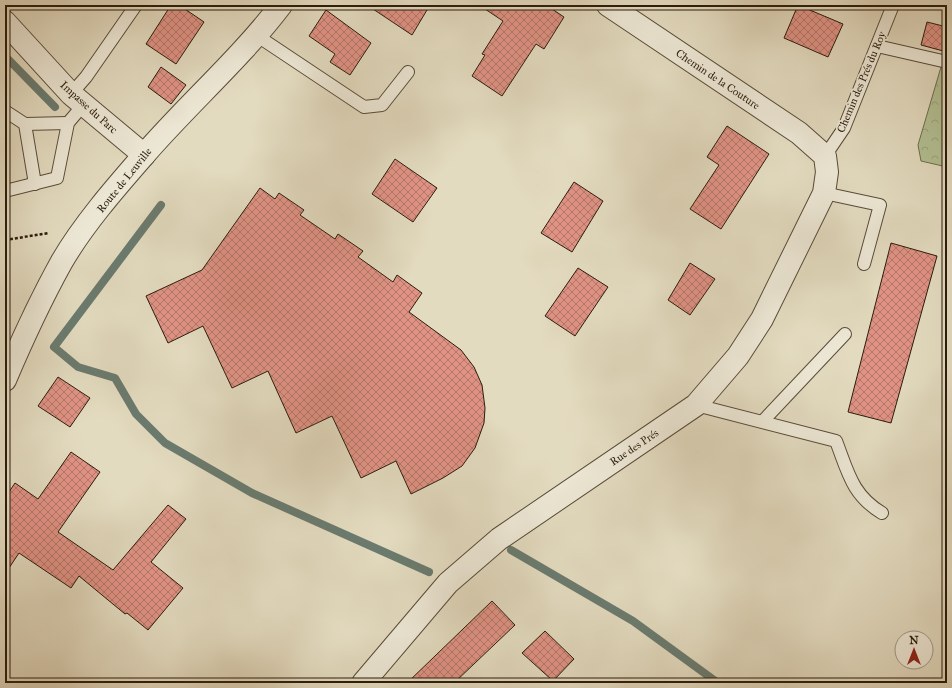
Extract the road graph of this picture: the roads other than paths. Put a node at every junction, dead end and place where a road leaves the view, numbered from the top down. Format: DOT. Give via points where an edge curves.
graph roads {
  1 [pos="136,5"];
  2 [pos="280,5"];
  3 [pos="608,5"];
  4 [pos="893,5"];
  5 [pos="5,22"];
  6 [pos="256,35"];
  7 [pos="877,46"];
  8 [pos="947,62"];
  9 [pos="408,72"];
  10 [pos="77,99"];
  11 [pos="5,111"];
  12 [pos="68,123"];
  13 [pos="25,124"];
  14 [pos="144,155"];
  15 [pos="824,156"];
  16 [pos="35,184"];
  17 [pos="5,191"];
  18 [pos="824,193"];
  19 [pos="864,264"];
  20 [pos="845,334"];
  21 [pos="5,380"];
  22 [pos="696,405"];
  23 [pos="762,421"];
  24 [pos="882,513"];
  25 [pos="363,683"];
  1 -- 10 [label="lane" via="86,77"];
  2 -- 6 [label="street, Route de Leuville"];
  3 -- 15 [label="street, Chemin de la Couture" via="799,133"];
  4 -- 7 [label="lane, Chemin des Prés du Roy"];
  5 -- 10 [label="street, Impasse du Parc"];
  6 -- 9 [label="lane" via="364,107 382,105"];
  6 -- 14 [label="street, Route de Leuville"];
  7 -- 8 [label="lane"];
  7 -- 15 [label="lane, Chemin des Prés du Roy" via="844,128"];
  10 -- 12 [label="lane"];
  10 -- 14 [label="street, Impasse du Parc"];
  11 -- 13 [label="lane"];
  12 -- 13 [label="lane"];
  12 -- 16 [label="lane" via="57,178"];
  13 -- 16 [label="lane"];
  14 -- 21 [label="street, Route de Leuville" via="62,262 39,304"];
  15 -- 18 [label="street, Rue des Prés" via="827,172"];
  16 -- 17 [label="lane"];
  18 -- 19 [label="lane" via="880,205"];
  18 -- 22 [label="street, Rue des Prés" via="762,319 738,356"];
  20 -- 23 [label="lane"];
  22 -- 23 [label="lane"];
  22 -- 25 [label="street, Rue des Prés" via="499,539 448,583"];
  23 -- 24 [label="lane" via="836,441 857,491 868,505"];
}
